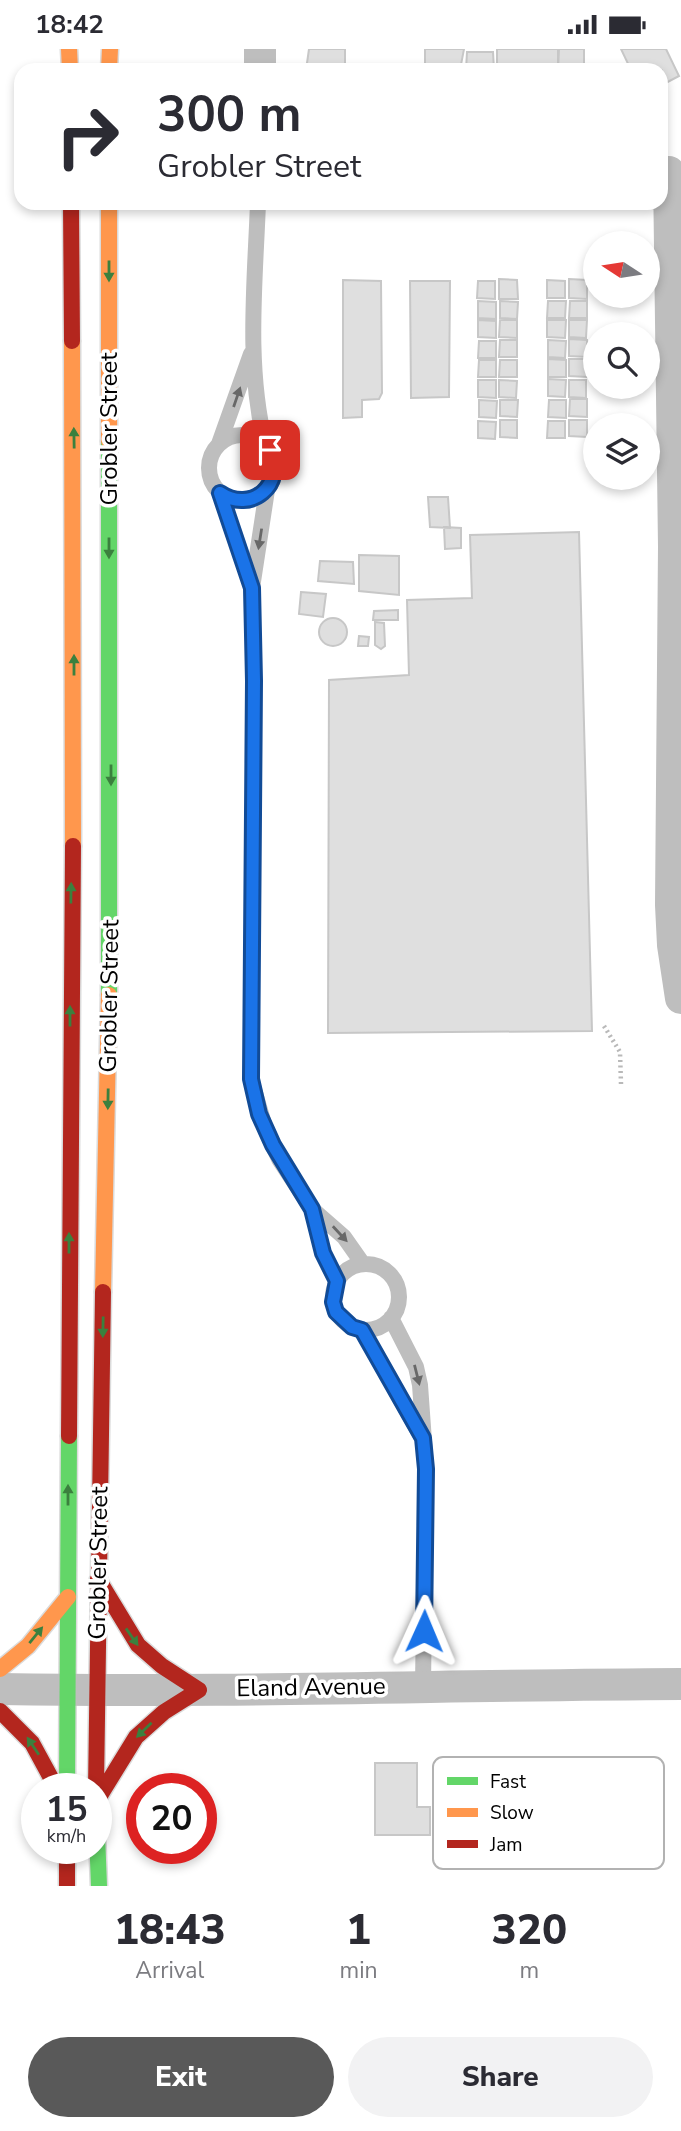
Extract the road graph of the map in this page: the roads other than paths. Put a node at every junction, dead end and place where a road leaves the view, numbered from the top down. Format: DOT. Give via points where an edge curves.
graph roads {
  1 [pos="671,172"];
  2 [pos="71,210"];
  3 [pos="109,210"];
  4 [pos="258,210"];
  5 [pos="252,349"];
  6 [pos="265,443"];
  7 [pos="219,444"];
  8 [pos="268,490"];
  9 [pos="220,493"];
  10 [pos="678,546"];
  11 [pos="252,588"];
  12 [pos="680,992"];
  13 [pos="312,1209"];
  14 [pos="363,1263"];
  15 [pos="337,1281"];
  16 [pos="391,1318"];
  17 [pos="362,1330"];
  18 [pos="423,1438"];
  19 [pos="98,1579"];
  20 [pos="68,1597"];
  21 [pos="0,1669"];
  22 [pos="681,1684"];
  23 [pos="423,1685"];
  24 [pos="0,1689"];
  25 [pos="199,1690"];
  26 [pos="81,1691"];
  27 [pos="0,1711"];
  28 [pos="49,1773"];
  29 [pos="69,1773"];
  30 [pos="94,1773"];
  31 [pos="112,1775"];
  32 [pos="67,1864"];
  33 [pos="98,1864"];
  34 [pos="67,1886"];
  35 [pos="99,1886"];
  1 -- 10 [label="street"];
  20 -- 2 [label="main road, Grobler Street, one-way" via="74,768"];
  3 -- 19 [label="main road, Grobler Street, one-way" via="110,958"];
  4 -- 5 [label="lane"];
  5 -- 6 [label="lane"];
  7 -- 5 [label="lane, one-way"];
  6 -- 7 [label="lane" via="242,435"];
  6 -- 8 [label="lane" via="275,469"];
  7 -- 9 [label="lane" via="209,474"];
  8 -- 9 [label="lane" via="249,501"];
  8 -- 11 [label="lane, one-way"];
  9 -- 11 [label="lane"];
  10 -- 12 [label="street" via="671,905"];
  11 -- 13 [label="lane" via="251,1079 279,1159"];
  13 -- 14 [label="lane, one-way" via="344,1237"];
  13 -- 15 [label="lane" via="323,1253"];
  14 -- 15 [label="lane"];
  14 -- 16 [label="lane" via="384,1269 397,1287 397,1309"];
  15 -- 17 [label="lane" via="336,1312"];
  16 -- 17 [label="lane"];
  16 -- 18 [label="lane, one-way" via="416,1367"];
  17 -- 18 [label="lane"];
  18 -- 23 [label="lane"];
  19 -- 25 [label="main road, one-way" via="113,1596 140,1648"];
  19 -- 26 [label="main road, Grobler Street"];
  21 -- 20 [label="main road, one-way" via="28,1646"];
  20 -- 26 [label="main road, Grobler Street"];
  22 -- 23 [label="street, Eland Avenue"];
  23 -- 25 [label="street, Eland Avenue"];
  24 -- 26 [label="street, Eland Avenue"];
  25 -- 26 [label="street, Eland Avenue"];
  25 -- 31 [label="main road, one-way" via="136,1737"];
  26 -- 29 [label="main road, Grobler Street"];
  26 -- 30 [label="main road, Grobler Street"];
  28 -- 27 [label="main road, one-way" via="33,1742"];
  32 -- 34 [label="main road"];
  33 -- 35 [label="main road"];
}
